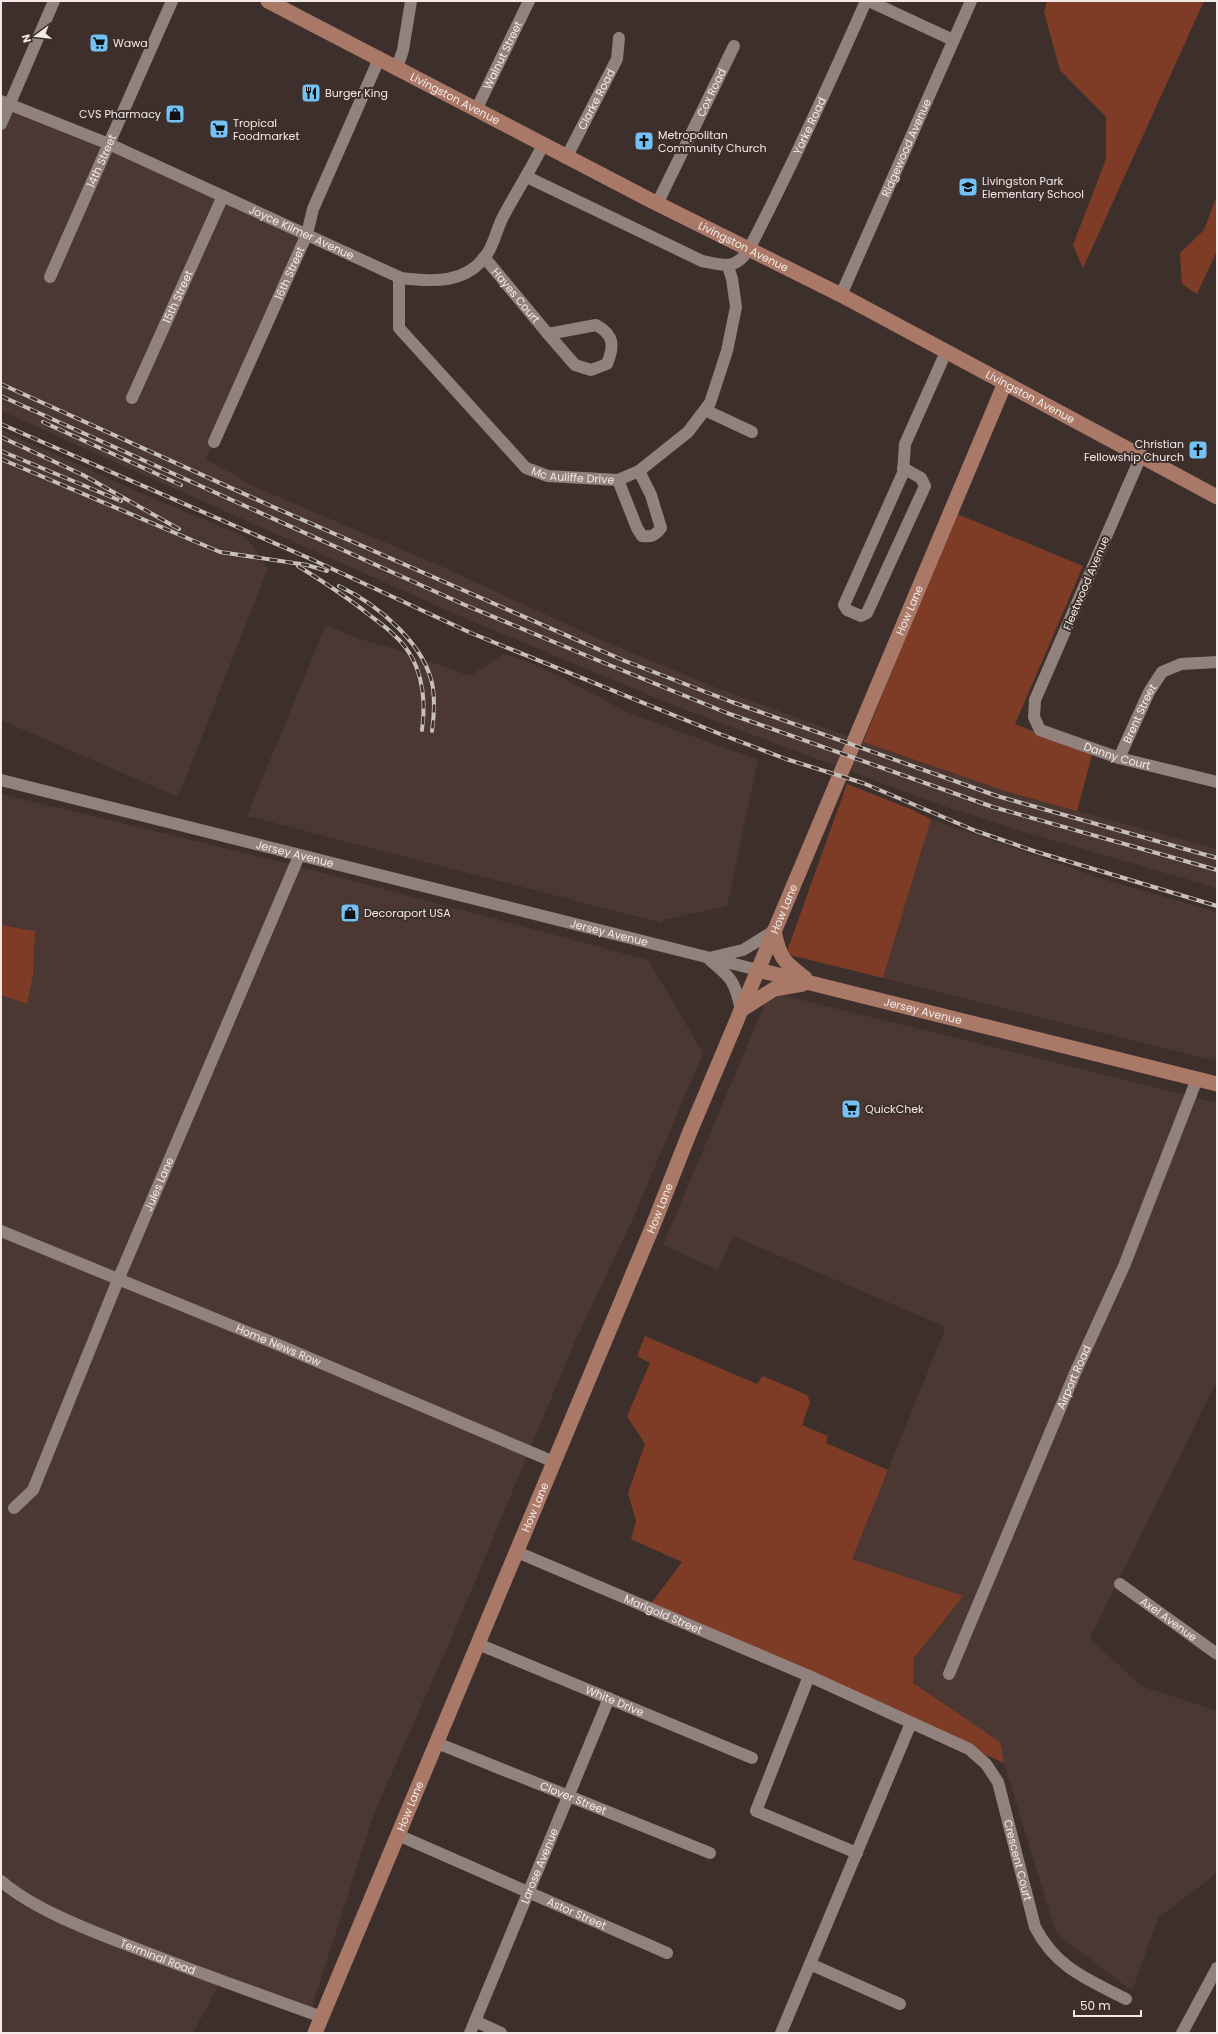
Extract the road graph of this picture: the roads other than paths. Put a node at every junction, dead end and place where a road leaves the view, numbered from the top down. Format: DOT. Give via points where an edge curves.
graph roads {
  1 [pos="54,1"];
  2 [pos="172,1"];
  3 [pos="268,1"];
  4 [pos="411,1"];
  5 [pos="529,1"];
  6 [pos="868,1"];
  7 [pos="971,1"];
  8 [pos="619,38"];
  9 [pos="953,40"];
  10 [pos="734,46"];
  11 [pos="379,59"];
  12 [pos="397,68"];
  13 [pos="5,103"];
  14 [pos="476,110"];
  15 [pos="1,124"];
  16 [pos="109,144"];
  17 [pos="543,145"];
  18 [pos="566,158"];
  19 [pos="527,177"];
  20 [pos="223,196"];
  21 [pos="657,204"];
  22 [pos="307,234"];
  23 [pos="749,249"];
  24 [pos="484,257"];
  25 [pos="728,266"];
  26 [pos="50,277"];
  27 [pos="399,277"];
  28 [pos="841,295"];
  29 [pos="548,334"];
  30 [pos="946,352"];
  31 [pos="1005,384"];
  32 [pos="132,398"];
  33 [pos="705,410"];
  34 [pos="752,432"];
  35 [pos="214,442"];
  36 [pos="1141,456"];
  37 [pos="903,468"];
  38 [pos="639,471"];
  39 [pos="618,480"];
  40 [pos="1217,497"];
  41 [pos="1217,662"];
  42 [pos="1034,711"];
  43 [pos="1119,758"];
  44 [pos="1,780"];
  45 [pos="1217,782"];
  46 [pos="298,856"];
  47 [pos="774,931"];
  48 [pos="708,958"];
  49 [pos="758,970"];
  50 [pos="813,983"];
  51 [pos="741,1010"];
  52 [pos="1197,1079"];
  53 [pos="1217,1084"];
  54 [pos="1,1231"];
  55 [pos="118,1280"];
  56 [pos="554,1462"];
  57 [pos="14,1508"];
  58 [pos="517,1552"];
  59 [pos="1120,1584"];
  60 [pos="478,1644"];
  61 [pos="1217,1654"];
  62 [pos="948,1674"];
  63 [pos="810,1676"];
  64 [pos="610,1698"];
  65 [pos="911,1723"];
  66 [pos="437,1743"];
  67 [pos="752,1758"];
  68 [pos="569,1796"];
  69 [pos="398,1835"];
  70 [pos="710,1853"];
  71 [pos="856,1853"];
  72 [pos="1,1881"];
  73 [pos="529,1892"];
  74 [pos="667,1953"];
  75 [pos="810,1964"];
  76 [pos="1217,1968"];
  77 [pos="1126,1999"];
  78 [pos="900,2004"];
  79 [pos="322,2017"];
  80 [pos="475,2021"];
  81 [pos="1187,2031"];
  82 [pos="315,2033"];
  83 [pos="470,2033"];
  84 [pos="501,2033"];
  85 [pos="781,2033"];
  1 -- 13 [label="street"];
  2 -- 16 [label="street, 14th Street"];
  3 -- 11 [label="main road, Livingston Avenue"];
  4 -- 12 [label="street"];
  5 -- 14 [label="street, Walnut Street"];
  6 -- 9 [label="street"];
  6 -- 23 [label="street, Yorke Road" via="813,121"];
  7 -- 9 [label="street, Ridgewood Avenue"];
  8 -- 18 [label="street, Clarke Road" via="617,59"];
  9 -- 28 [label="street, Ridgewood Avenue"];
  10 -- 21 [label="street, Cox Road"];
  11 -- 12 [label="main road, Livingston Avenue"];
  11 -- 22 [label="street, 16th Street" via="313,209"];
  12 -- 14 [label="main road, Livingston Avenue"];
  13 -- 15 [label="street"];
  13 -- 16 [label="street, Joyce Kilmer Avenue"];
  14 -- 17 [label="main road, Livingston Avenue"];
  16 -- 20 [label="street, Joyce Kilmer Avenue"];
  16 -- 26 [label="street, 14th Street"];
  17 -- 18 [label="main road, Livingston Avenue"];
  17 -- 19 [label="street, Joyce Kilmer Avenue"];
  18 -- 21 [label="main road, Livingston Avenue"];
  19 -- 24 [label="street, Joyce Kilmer Avenue"];
  19 -- 25 [label="street" via="702,261"];
  20 -- 22 [label="street, Joyce Kilmer Avenue"];
  20 -- 32 [label="street, 15th Street"];
  21 -- 23 [label="main road, Livingston Avenue"];
  22 -- 27 [label="street, Joyce Kilmer Avenue"];
  22 -- 35 [label="street, 16th Street"];
  23 -- 25 [label="street" via="742,260"];
  23 -- 28 [label="main road, Livingston Avenue"];
  24 -- 27 [label="street, Joyce Kilmer Avenue" via="471,270 448,280 429,281"];
  24 -- 29 [label="street, Hayes Court"];
  25 -- 33 [label="street, Mc Auliffe Drive" via="736,307 727,352 710,403"];
  27 -- 39 [label="street, Mc Auliffe Drive" via="399,328 526,468 548,476"];
  28 -- 30 [label="main road, Livingston Avenue"];
  29 -- 29 [label="street, Hayes Court" via="575,365 591,370 607,364 612,352 611,339 605,330 596,325"];
  30 -- 31 [label="main road, Livingston Avenue"];
  30 -- 37 [label="street" via="905,444"];
  31 -- 36 [label="main road, Livingston Avenue"];
  31 -- 47 [label="main road, How Lane"];
  33 -- 34 [label="street"];
  33 -- 38 [label="street, Mc Auliffe Drive" via="688,432"];
  36 -- 40 [label="main road, Livingston Avenue"];
  36 -- 42 [label="street, Fleetwood Avenue" via="1035,700"];
  37 -- 37 [label="street" via="844,605 847,610 861,616 867,613 925,486 921,478"];
  38 -- 39 [label="street, Mc Auliffe Drive"];
  38 -- 39 [label="street" via="651,495 661,528 657,534 650,537 642,536"];
  41 -- 43 [label="street, Brent Street" via="1181,664 1162,672 1149,692"];
  42 -- 43 [label="street, Danny Court" via="1040,730"];
  43 -- 45 [label="street, Danny Court"];
  44 -- 46 [label="street, Jersey Avenue"];
  46 -- 48 [label="street, Jersey Avenue"];
  46 -- 55 [label="street, Jules Lane"];
  47 -- 48 [label="street" via="743,950"];
  47 -- 49 [label="main road, How Lane"];
  47 -- 50 [label="main road" via="784,961"];
  48 -- 49 [label="street, Jersey Avenue"];
  48 -- 51 [label="street" via="732,979"];
  49 -- 50 [label="main road, Jersey Avenue"];
  49 -- 51 [label="main road, How Lane"];
  50 -- 51 [label="main road" via="774,989"];
  50 -- 52 [label="main road, Jersey Avenue"];
  51 -- 56 [label="main road, How Lane"];
  52 -- 53 [label="main road, Jersey Avenue"];
  52 -- 62 [label="street, Airport Road" via="1124,1266 1075,1373"];
  54 -- 55 [label="street, Home News Row"];
  55 -- 56 [label="street, Home News Row"];
  55 -- 57 [label="street, Jules Lane" via="32,1490"];
  56 -- 58 [label="main road, How Lane"];
  58 -- 60 [label="main road, How Lane"];
  58 -- 63 [label="street, Marigold Street"];
  59 -- 61 [label="street, Axel Avenue"];
  60 -- 64 [label="street, White Drive"];
  60 -- 66 [label="main road, How Lane"];
  63 -- 65 [label="street, Crescent Court"];
  63 -- 71 [label="street" via="756,1811"];
  64 -- 67 [label="street, White Drive"];
  64 -- 68 [label="street, Larose Avenue"];
  65 -- 71 [label="street"];
  65 -- 77 [label="street, Crescent Court" via="970,1749 986,1764 998,1782 1034,1927 1044,1945 1059,1961 1075,1972"];
  66 -- 68 [label="street, Clover Street"];
  66 -- 69 [label="main road, How Lane"];
  68 -- 70 [label="street, Clover Street"];
  68 -- 73 [label="street, Larose Avenue"];
  69 -- 73 [label="street, Astor Street"];
  69 -- 79 [label="main road, How Lane"];
  71 -- 75 [label="street"];
  72 -- 79 [label="street, Terminal Road" via="51,1912 85,1929 188,1970"];
  73 -- 74 [label="street, Astor Street"];
  73 -- 80 [label="street, Larose Avenue"];
  75 -- 78 [label="street"];
  75 -- 85 [label="street"];
  76 -- 81 [label="street"];
  79 -- 82 [label="main road, How Lane"];
  80 -- 83 [label="street, Larose Avenue"];
  80 -- 84 [label="street"];
}
